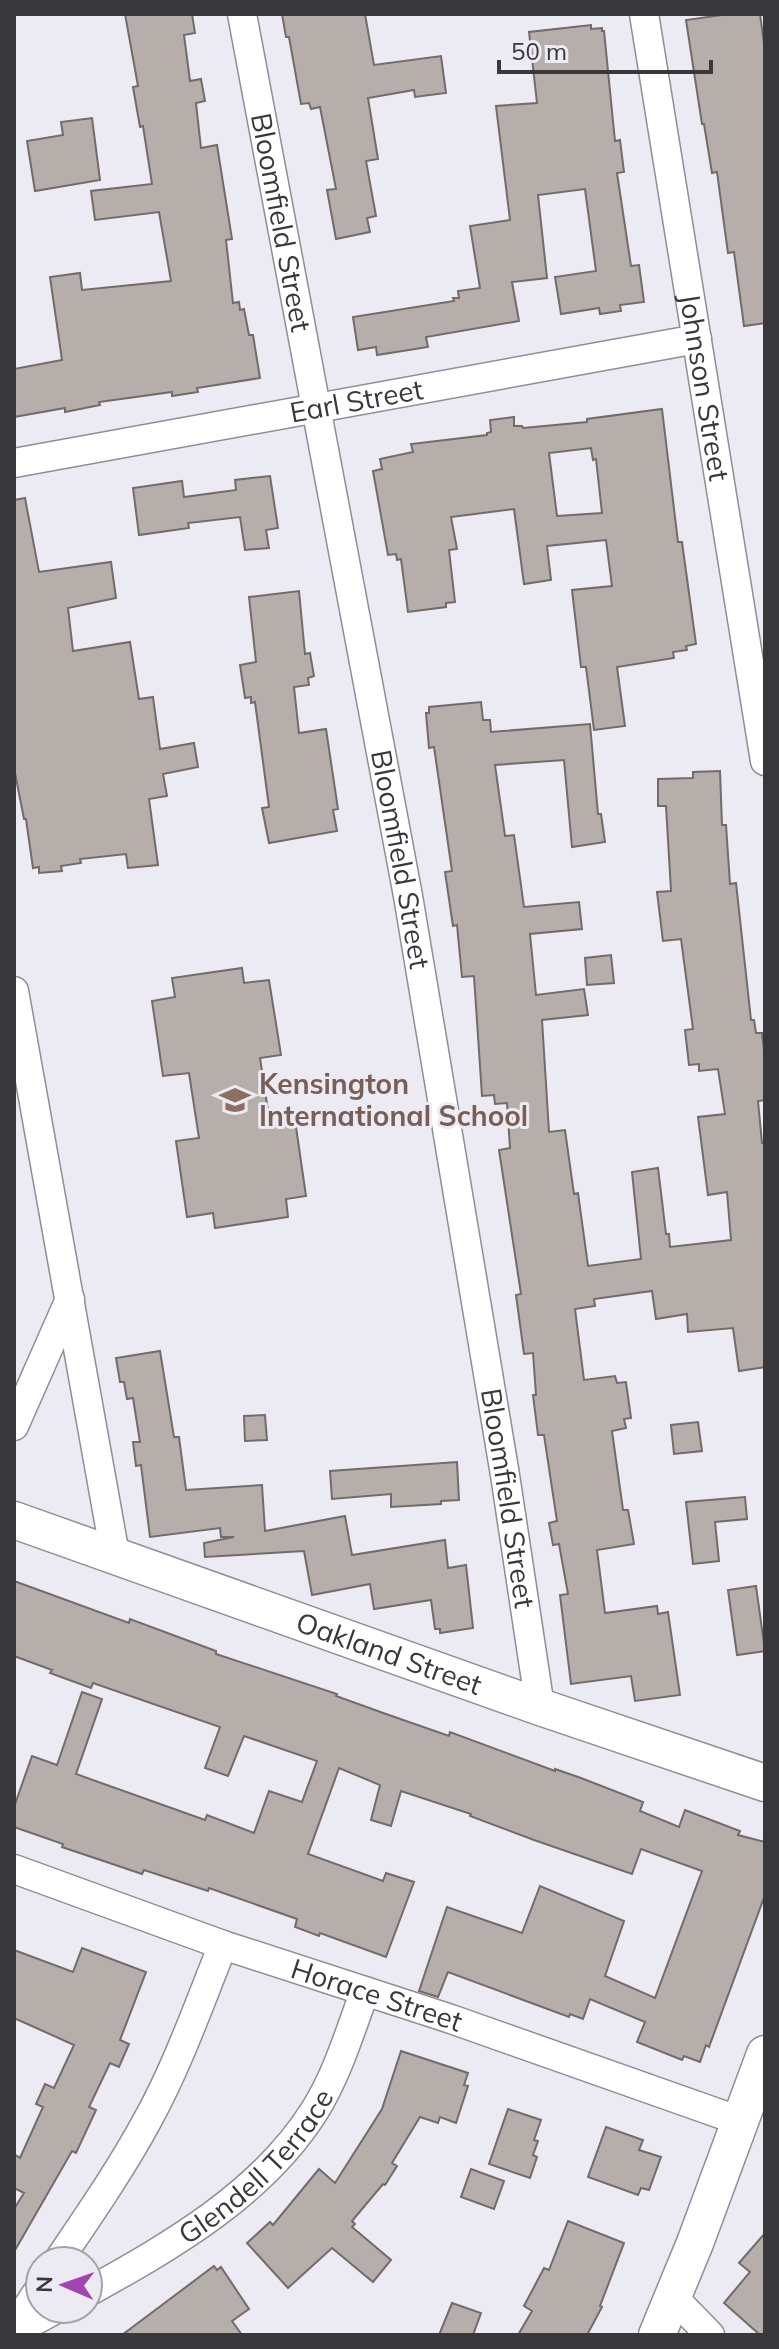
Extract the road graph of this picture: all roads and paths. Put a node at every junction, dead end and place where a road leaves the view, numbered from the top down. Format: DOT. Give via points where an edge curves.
graph roads {
  1 [pos="242,14"];
  2 [pos="644,14"];
  3 [pos="697,339"];
  4 [pos="317,409"];
  5 [pos="14,463"];
  6 [pos="765,761"];
  7 [pos="14,991"];
  8 [pos="70,1299"];
  9 [pos="14,1426"];
  10 [pos="14,1520"];
  11 [pos="115,1555"];
  12 [pos="540,1707"];
  13 [pos="765,1783"];
  14 [pos="14,1869"];
  15 [pos="223,1945"];
  16 [pos="365,1991"];
  17 [pos="765,2054"];
  18 [pos="740,2121"];
  19 [pos="69,2245"];
  20 [pos="104,2283"];
  21 [pos="673,2297"];
  22 [pos="657,2335"];
  23 [pos="710,2335"];
  1 -- 4 [label="street, Bloomfield Street"];
  2 -- 3 [label="street, Johnson Street"];
  3 -- 4 [label="street, Earl Street"];
  3 -- 6 [label="street, Johnson Street"];
  4 -- 5 [label="street, Earl Street"];
  4 -- 12 [label="street, Bloomfield Street" via="408,896"];
  7 -- 8 [label="street"];
  8 -- 9 [label="street"];
  8 -- 11 [label="street"];
  10 -- 11 [label="main road, Oakland Street"];
  11 -- 12 [label="main road, Oakland Street"];
  12 -- 13 [label="main road, Oakland Street"];
  14 -- 15 [label="street, Horace Street"];
  15 -- 16 [label="street, Horace Street"];
  15 -- 19 [label="street" via="148,2119"];
  16 -- 18 [label="street, Horace Street"];
  16 -- 20 [label="street, Glendell Terrace" via="336,2071 316,2108 265,2173 228,2205"];
  17 -- 18 [label="main road"];
  18 -- 21 [label="main road"];
  21 -- 22 [label="main road"];
  21 -- 23 [label="street"];
}
